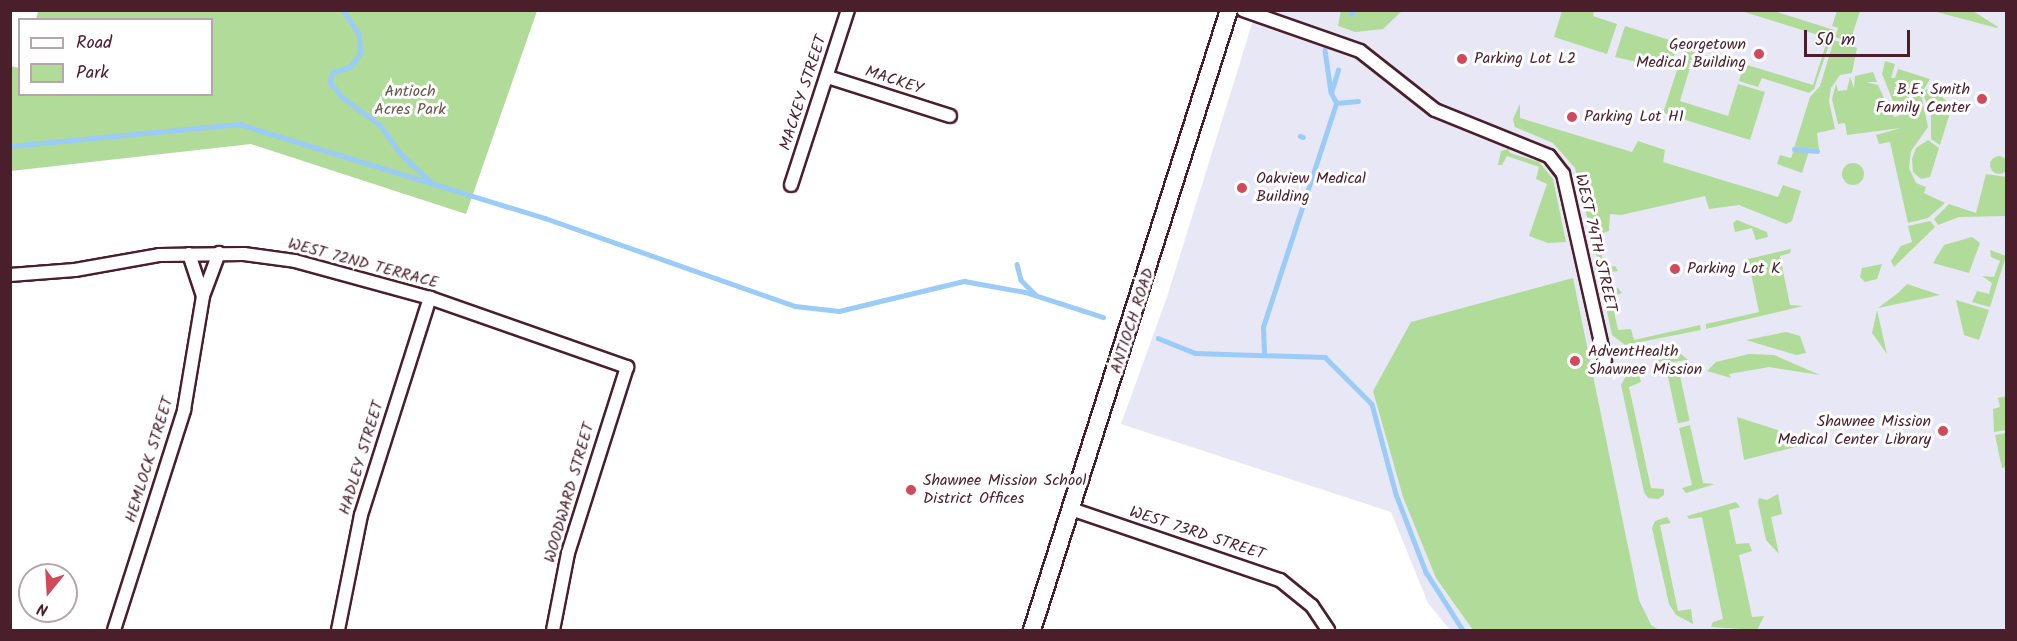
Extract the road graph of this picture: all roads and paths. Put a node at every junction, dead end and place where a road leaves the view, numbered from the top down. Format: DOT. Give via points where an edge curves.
graph roads {
  1 [pos="848,10"];
  2 [pos="1229,10"];
  3 [pos="1243,10"];
  4 [pos="828,78"];
  5 [pos="950,116"];
  6 [pos="791,185"];
  7 [pos="219,253"];
  8 [pos="189,254"];
  9 [pos="10,275"];
  10 [pos="203,297"];
  11 [pos="430,298"];
  12 [pos="1605,360"];
  13 [pos="627,367"];
  14 [pos="1071,509"];
  15 [pos="114,630"];
  16 [pos="338,630"];
  17 [pos="553,630"];
  18 [pos="1032,630"];
  19 [pos="1328,630"];
  1 -- 4 [label="street, MACKEY STREET"];
  2 -- 14 [label="main road, ANTIOCH ROAD"];
  3 -- 12 [label="street, WEST 74TH STREET" via="1346,44 1372,59 1435,110 1550,156 1563,174"];
  4 -- 5 [label="street, MACKEY"];
  4 -- 6 [label="street, MACKEY STREET"];
  7 -- 8 [label="street, WEST 72ND TERRACE"];
  7 -- 10 [label="street, HEMLOCK STREET"];
  7 -- 11 [label="street, WEST 72ND TERRACE" via="295,261"];
  8 -- 9 [label="street, WEST 72ND TERRACE"];
  8 -- 10 [label="street, HEMLOCK STREET"];
  10 -- 15 [label="street, HEMLOCK STREET" via="184,410"];
  11 -- 13 [label="street, WEST 72ND TERRACE"];
  11 -- 16 [label="street, HADLEY STREET" via="361,515"];
  13 -- 17 [label="street, WOODWARD STREET" via="568,553"];
  14 -- 18 [label="main road, ANTIOCH ROAD"];
  14 -- 19 [label="street, WEST 73RD STREET" via="1280,580 1307,602"];
}
